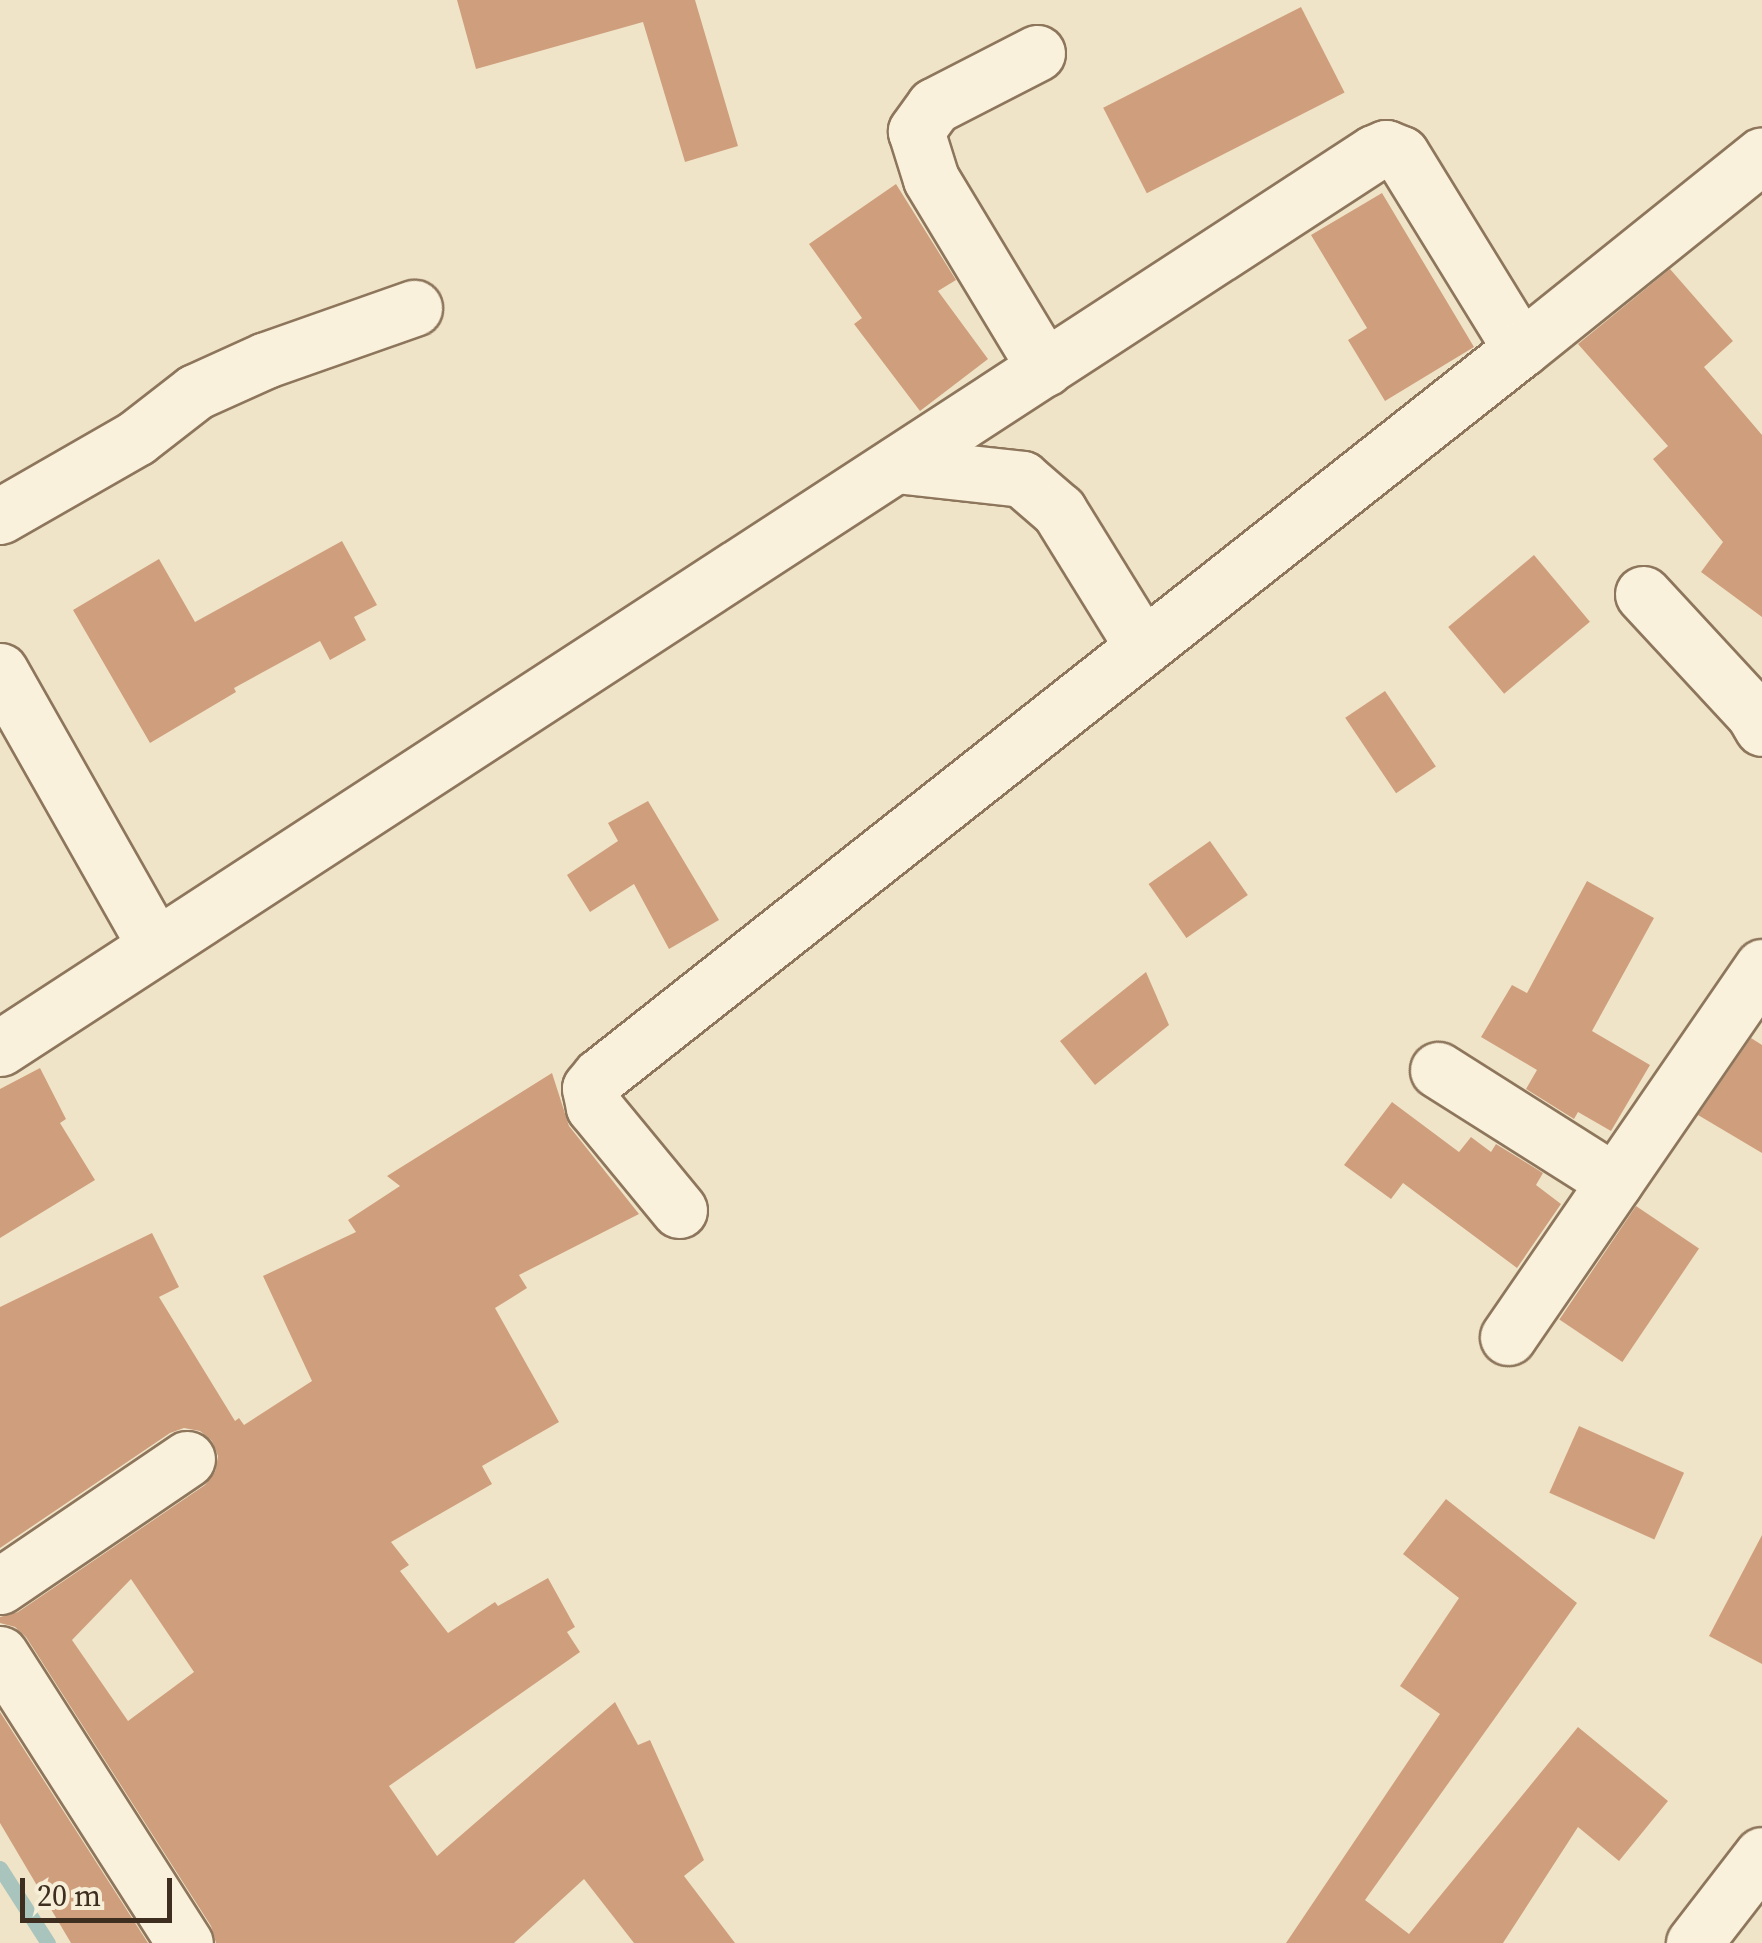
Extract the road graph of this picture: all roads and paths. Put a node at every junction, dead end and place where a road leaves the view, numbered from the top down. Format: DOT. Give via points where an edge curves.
graph roads {
  1 [pos="1037,53"];
  2 [pos="1762,154"];
  3 [pos="414,308"];
  4 [pos="1521,349"];
  5 [pos="1045,368"];
  6 [pos="896,465"];
  7 [pos="0,516"];
  8 [pos="1643,594"];
  9 [pos="1143,647"];
  10 [pos="0,671"];
  11 [pos="1762,728"];
  12 [pos="154,943"];
  13 [pos="1762,967"];
  14 [pos="0,1048"];
  15 [pos="1438,1070"];
  16 [pos="1615,1182"];
  17 [pos="679,1210"];
  18 [pos="1508,1337"];
  19 [pos="187,1460"];
  20 [pos="0,1586"];
  21 [pos="0,1654"];
  22 [pos="1762,1856"];
  23 [pos="185,1943"];
  24 [pos="1694,1943"];
  1 -- 5 [label="street" via="934,106 916,132 931,179"];
  2 -- 4 [label="street"];
  3 -- 7 [label="street" via="195,392 136,438"];
  4 -- 5 [label="street" via="1401,154 1386,148"];
  4 -- 9 [label="street"];
  5 -- 6 [label="street"];
  6 -- 9 [label="street" via="1022,479 1060,511"];
  6 -- 12 [label="street"];
  8 -- 11 [label="street"];
  9 -- 17 [label="street" via="590,1088 594,1107"];
  10 -- 12 [label="street"];
  12 -- 14 [label="street"];
  13 -- 16 [label="street"];
  15 -- 16 [label="street"];
  16 -- 18 [label="street"];
  19 -- 20 [label="street"];
  21 -- 23 [label="street"];
  22 -- 24 [label="street"];
}
